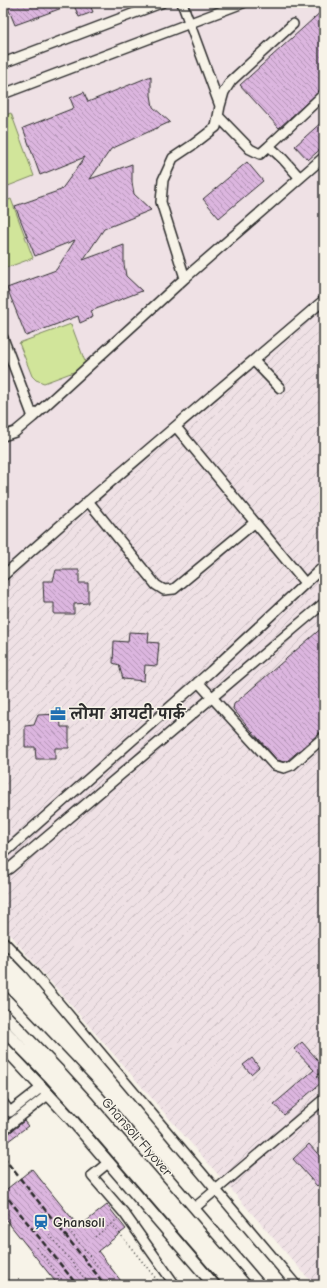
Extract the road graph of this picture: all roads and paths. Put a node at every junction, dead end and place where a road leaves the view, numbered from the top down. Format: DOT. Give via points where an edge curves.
graph roads {
  1 [pos="161,3"];
  2 [pos="182,3"];
  3 [pos="243,3"];
  4 [pos="190,23"];
  5 [pos="293,24"];
  6 [pos="3,63"];
  7 [pos="3,94"];
  8 [pos="324,94"];
  9 [pos="220,106"];
  10 [pos="218,116"];
  11 [pos="269,146"];
  12 [pos="324,158"];
  13 [pos="300,178"];
  14 [pos="185,278"];
  15 [pos="324,300"];
  16 [pos="3,338"];
  17 [pos="254,361"];
  18 [pos="280,388"];
  19 [pos="33,417"];
  20 [pos="176,427"];
  21 [pos="3,436"];
  22 [pos="88,500"];
  23 [pos="254,523"];
  24 [pos="324,566"];
  25 [pos="3,576"];
  26 [pos="305,583"];
  27 [pos="324,603"];
  28 [pos="198,682"];
  29 [pos="213,697"];
  30 [pos="324,736"];
  31 [pos="3,854"];
  32 [pos="3,872"];
  33 [pos="3,941"];
  34 [pos="3,997"];
  35 [pos="3,1013"];
  36 [pos="3,1028"];
  37 [pos="5,1053"];
  38 [pos="46,1090"];
  39 [pos="324,1098"];
  40 [pos="3,1103"];
  41 [pos="3,1130"];
  42 [pos="109,1162"];
  43 [pos="216,1190"];
  44 [pos="194,1209"];
  45 [pos="124,1214"];
  46 [pos="64,1224"];
  47 [pos="112,1224"];
  48 [pos="167,1231"];
  49 [pos="50,1235"];
  50 [pos="95,1237"];
  51 [pos="36,1247"];
  52 [pos="100,1269"];
  53 [pos="86,1280"];
  54 [pos="66,1285"];
  55 [pos="161,1285"];
  56 [pos="175,1285"];
  57 [pos="214,1285"];
  58 [pos="231,1285"];
  59 [pos="245,1285"];
  60 [pos="259,1285"];
  61 [pos="296,1285"];
  1 -- 6 [label="street"];
  2 -- 4 [label="street"];
  3 -- 4 [label="street"];
  4 -- 7 [label="street"];
  4 -- 9 [label="street"];
  5 -- 9 [label="street" via="231,80"];
  8 -- 11 [label="street"];
  9 -- 10 [label="street"];
  10 -- 11 [label="street" via="250,149 260,154"];
  10 -- 14 [label="street" via="216,127 173,158 163,180 161,202"];
  11 -- 13 [label="street"];
  12 -- 13 [label="street"];
  13 -- 14 [label="street"];
  14 -- 19 [label="street"];
  15 -- 17 [label="street"];
  16 -- 19 [label="street"];
  17 -- 18 [label="street"];
  17 -- 20 [label="street"];
  19 -- 21 [label="street" via="15,432"];
  20 -- 22 [label="street"];
  20 -- 23 [label="street"];
  22 -- 23 [label="street" via="156,585 164,590 174,589"];
  22 -- 25 [label="street"];
  23 -- 26 [label="street"];
  24 -- 26 [label="street"];
  26 -- 28 [label="street"];
  27 -- 29 [label="street"];
  28 -- 29 [label="street"];
  28 -- 31 [label="street"];
  29 -- 30 [label="street" via="274,765 284,768 292,765"];
  29 -- 32 [label="street"];
  33 -- 43 [label="street" via="30,969"];
  34 -- 44 [label="main road" via="97,1096"];
  35 -- 59 [label="main road, Ghansoli Flyover, bridge" via="89,1104"];
  36 -- 58 [label="main road, Ghansoli Flyover, bridge" via="51,1078"];
  37 -- 38 [label="main road"];
  38 -- 40 [label="street" via="10,1112"];
  38 -- 41 [label="street"];
  38 -- 42 [label="main road"];
  39 -- 43 [label="street"];
  42 -- 45 [label="street" via="92,1176"];
  42 -- 48 [label="main road"];
  43 -- 44 [label="street"];
  43 -- 61 [label="street"];
  44 -- 48 [label="street"];
  44 -- 60 [label="main road"];
  45 -- 47 [label="path"];
  45 -- 56 [label="street"];
  46 -- 52 [label="path"];
  47 -- 50 [label="path"];
  47 -- 55 [label="path"];
  48 -- 57 [label="main road"];
  49 -- 53 [label="path"];
  51 -- 54 [label="path"];
}
